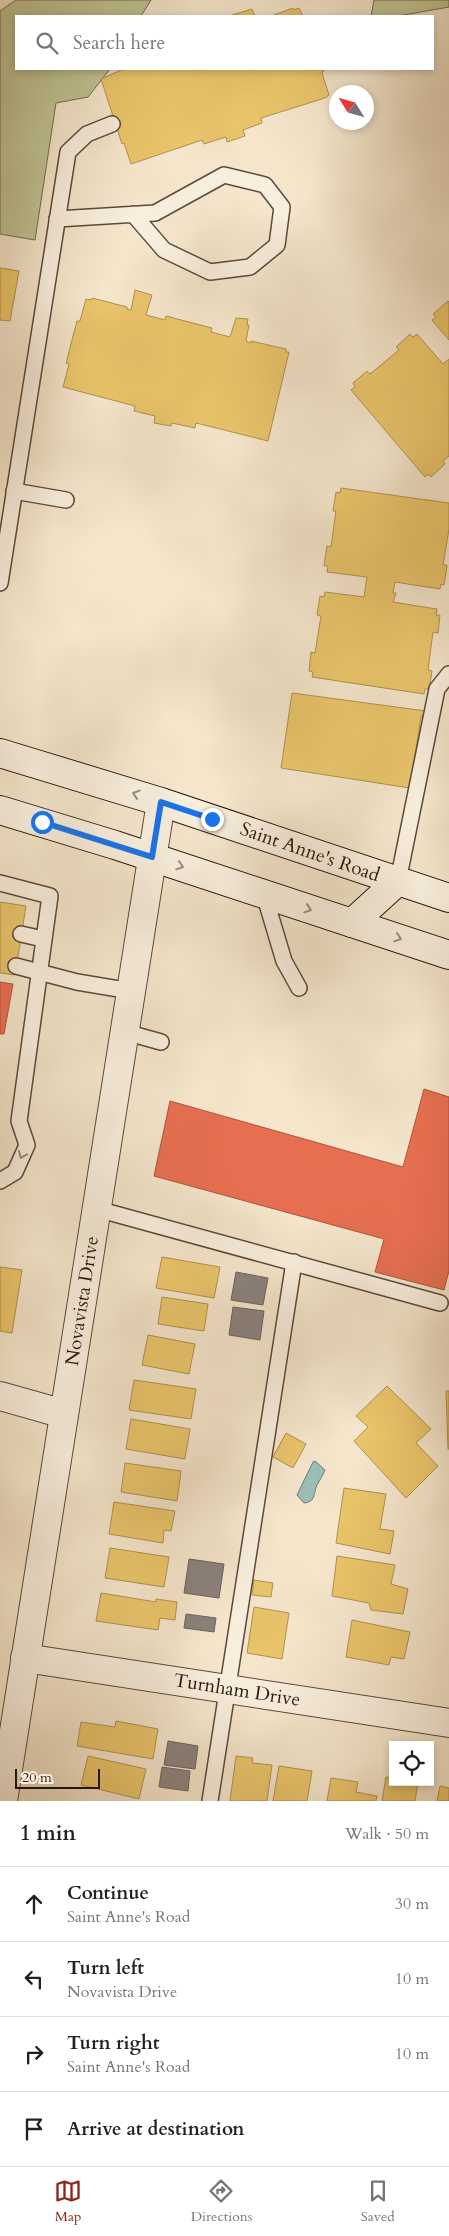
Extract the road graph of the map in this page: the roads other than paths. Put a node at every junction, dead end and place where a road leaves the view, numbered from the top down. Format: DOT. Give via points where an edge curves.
graph roads {
  1 [pos="112,124"];
  2 [pos="133,214"];
  3 [pos="57,218"];
  4 [pos="14,491"];
  5 [pos="66,500"];
  6 [pos="0,583"];
  7 [pos="449,674"];
  8 [pos="0,753"];
  9 [pos="161,802"];
  10 [pos="0,810"];
  11 [pos="152,857"];
  12 [pos="398,881"];
  13 [pos="0,882"];
  14 [pos="264,894"];
  15 [pos="449,898"];
  16 [pos="352,923"];
  17 [pos="21,934"];
  18 [pos="43,939"];
  19 [pos="449,955"];
  20 [pos="16,966"];
  21 [pos="38,972"];
  22 [pos="299,988"];
  23 [pos="131,992"];
  24 [pos="125,1032"];
  25 [pos="161,1042"];
  26 [pos="0,1181"];
  27 [pos="97,1209"];
  28 [pos="294,1262"];
  29 [pos="440,1303"];
  30 [pos="0,1396"];
  31 [pos="64,1414"];
  32 [pos="25,1658"];
  33 [pos="228,1689"];
  34 [pos="449,1723"];
  35 [pos="3,1801"];
  36 [pos="210,1801"];
  1 -- 3 [label="lane" via="87,134 68,152"];
  2 -- 2 [label="lane" via="155,213 224,175 264,185 282,207 277,245 250,267 210,272 164,250"];
  2 -- 3 [label="lane"];
  3 -- 4 [label="lane"];
  4 -- 5 [label="lane"];
  4 -- 6 [label="lane"];
  7 -- 12 [label="lane" via="437,689"];
  9 -- 8 [label="street, Saint Anne's Road, one-way"];
  9 -- 11 [label="street, Novavista Drive"];
  9 -- 12 [label="street, Saint Anne's Road"];
  10 -- 11 [label="street"];
  11 -- 14 [label="street, one-way"];
  11 -- 23 [label="street, Novavista Drive"];
  12 -- 15 [label="street, Saint Anne's Road"];
  12 -- 16 [label="street"];
  13 -- 18 [label="lane" via="50,896"];
  14 -- 16 [label="street, one-way"];
  14 -- 22 [label="lane" via="284,961"];
  16 -- 19 [label="street, one-way"];
  17 -- 18 [label="lane"];
  18 -- 21 [label="lane"];
  20 -- 21 [label="lane"];
  21 -- 23 [label="lane"];
  21 -- 26 [label="lane, one-way" via="19,1121 26,1145 15,1172"];
  23 -- 24 [label="street, Novavista Drive"];
  24 -- 25 [label="lane"];
  24 -- 27 [label="street, Novavista Drive"];
  27 -- 28 [label="lane"];
  27 -- 31 [label="street, Novavista Drive"];
  28 -- 29 [label="lane"];
  28 -- 33 [label="lane"];
  30 -- 31 [label="street"];
  31 -- 32 [label="street, Novavista Drive"];
  32 -- 33 [label="street, Turnham Drive"];
  32 -- 35 [label="street, Novavista Drive"];
  33 -- 34 [label="street, Turnham Drive"];
  33 -- 36 [label="lane"];
}
